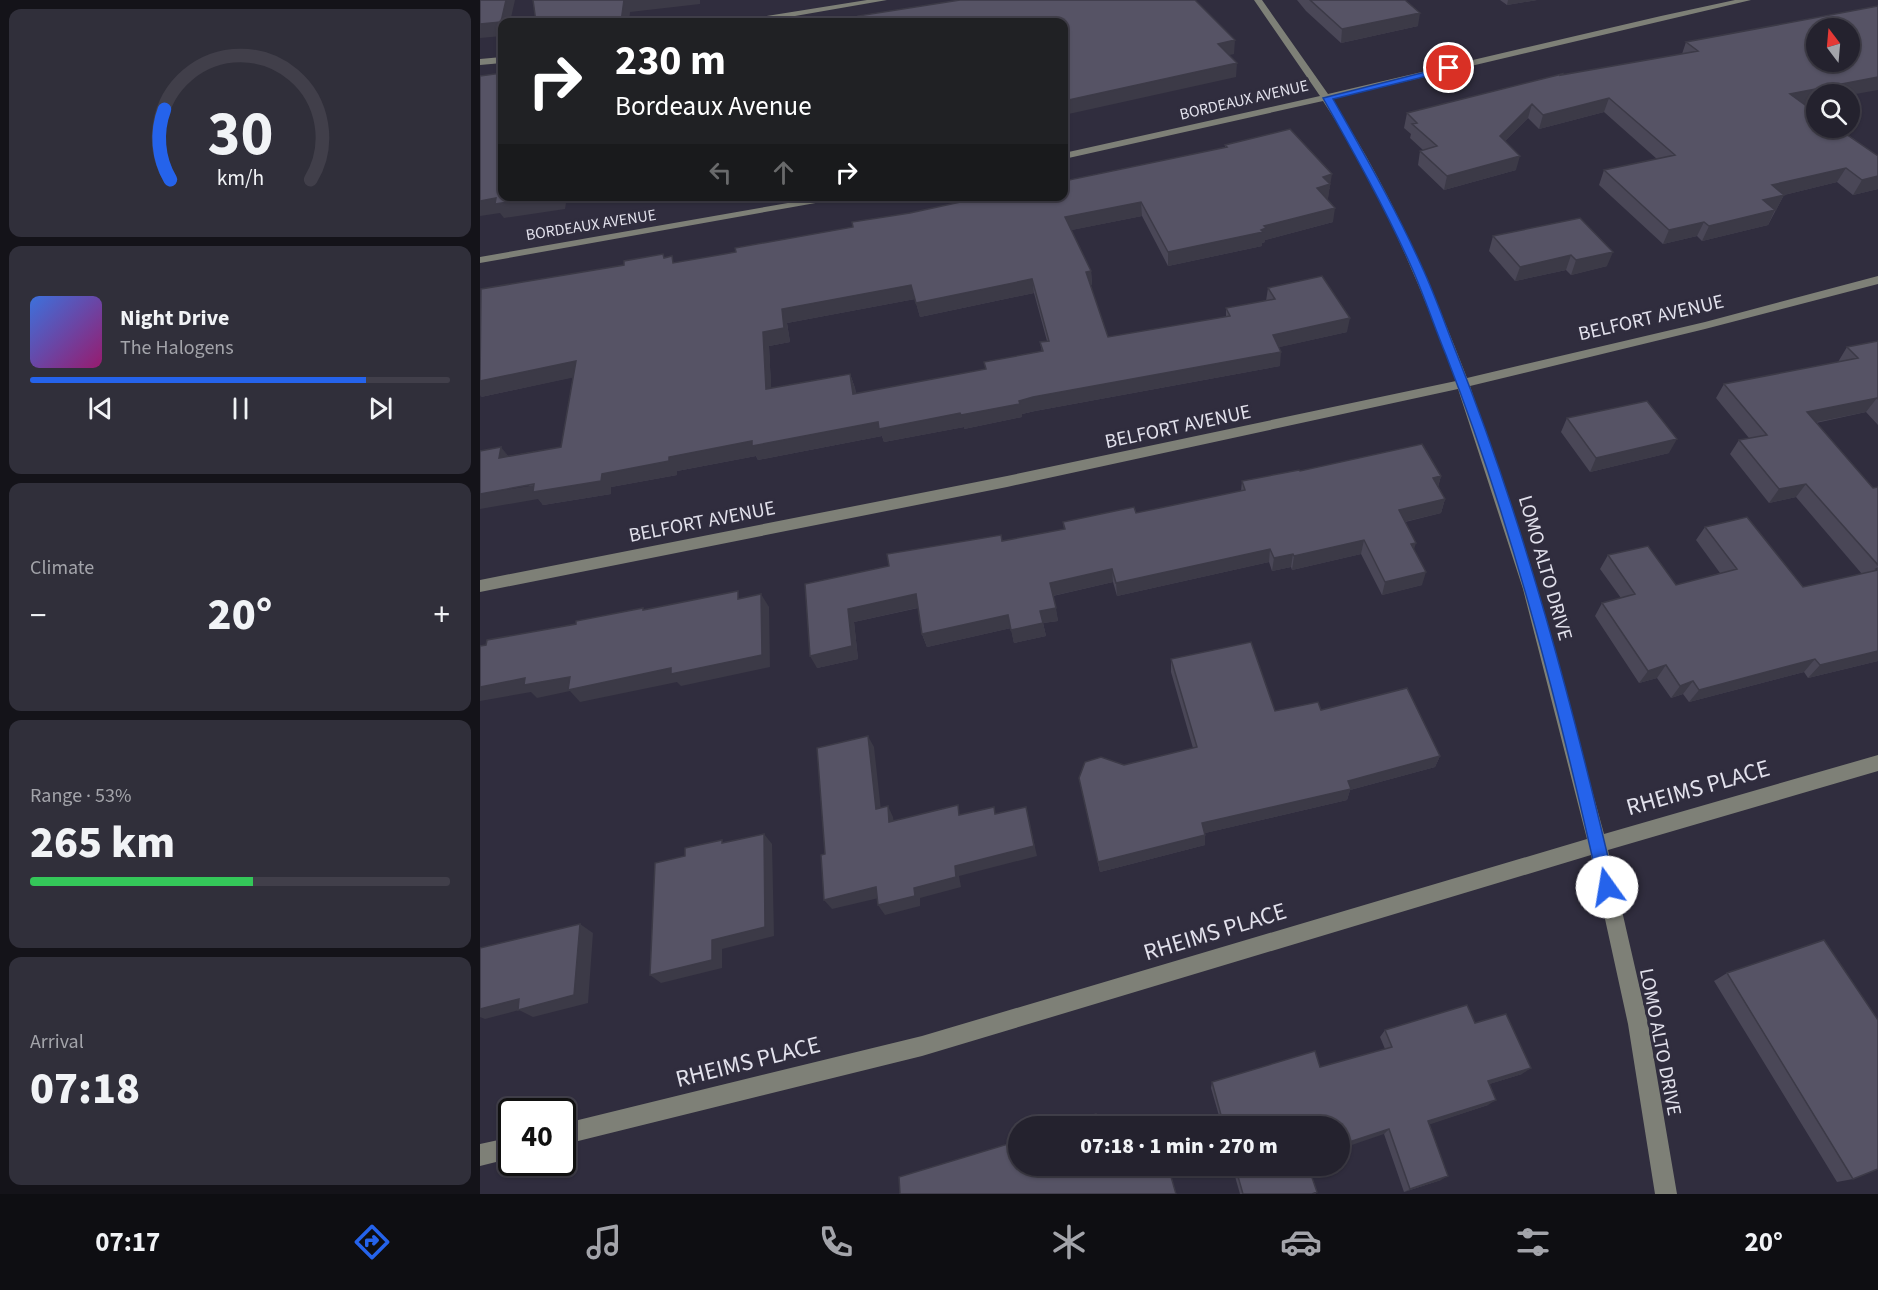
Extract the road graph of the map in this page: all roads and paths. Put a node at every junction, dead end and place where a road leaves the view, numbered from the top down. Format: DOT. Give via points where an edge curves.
graph roads {
  1 [pos="883,0"];
  2 [pos="1258,0"];
  3 [pos="1747,0"];
  4 [pos="772,18"];
  5 [pos="498,60"];
  6 [pos="480,62"];
  7 [pos="1328,98"];
  8 [pos="1068,155"];
  9 [pos="821,201"];
  10 [pos="480,260"];
  11 [pos="1878,280"];
  12 [pos="1463,382"];
  13 [pos="480,586"];
  14 [pos="1878,763"];
  15 [pos="1597,844"];
  16 [pos="576,1132"];
  17 [pos="498,1150"];
  18 [pos="480,1155"];
  19 [pos="1666,1194"];
  1 -- 4 [label="street"];
  2 -- 7 [label="street, LOMO ALTO DRIVE"];
  3 -- 7 [label="street, BORDEAUX AVENUE" via="1634,23"];
  5 -- 6 [label="street"];
  7 -- 8 [label="street, BORDEAUX AVENUE"];
  7 -- 12 [label="street, LOMO ALTO DRIVE" via="1417,268"];
  9 -- 10 [label="street, BORDEAUX AVENUE"];
  11 -- 12 [label="street, BELFORT AVENUE" via="1759,313"];
  12 -- 13 [label="street, BELFORT AVENUE" via="1227,437"];
  12 -- 15 [label="street, LOMO ALTO DRIVE" via="1501,491 1550,658"];
  14 -- 15 [label="street, RHEIMS PLACE"];
  15 -- 16 [label="street, RHEIMS PLACE" via="922,1046"];
  15 -- 19 [label="street, LOMO ALTO DRIVE" via="1638,1027"];
  17 -- 18 [label="street"];
}
